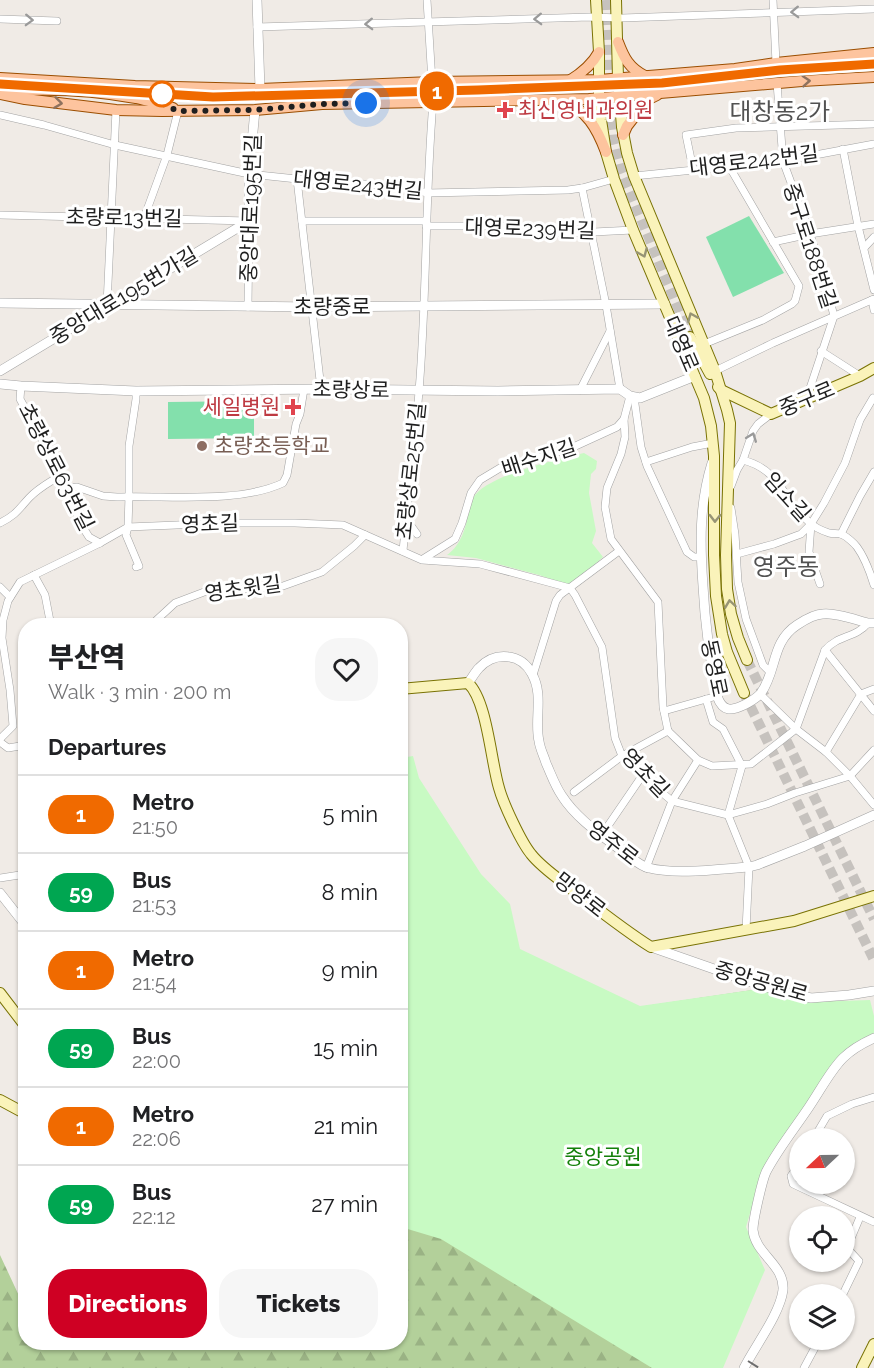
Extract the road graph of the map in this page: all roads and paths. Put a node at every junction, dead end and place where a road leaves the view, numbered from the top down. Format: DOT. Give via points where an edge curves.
graph roads {
  1 [pos="257,0"];
  2 [pos="427,0"];
  3 [pos="596,0"];
  4 [pos="616,0"];
  5 [pos="773,0"];
  6 [pos="874,9"];
  7 [pos="774,12"];
  8 [pos="597,17"];
  9 [pos="616,18"];
  10 [pos="0,19"];
  11 [pos="57,21"];
  12 [pos="428,22"];
  13 [pos="257,27"];
  14 [pos="618,42"];
  15 [pos="599,52"];
  16 [pos="874,53"];
  17 [pos="776,63"];
  18 [pos="645,76"];
  19 [pos="874,77"];
  20 [pos="0,78"];
  21 [pos="618,78"];
  22 [pos="599,80"];
  23 [pos="569,81"];
  24 [pos="432,82"];
  25 [pos="777,83"];
  26 [pos="260,88"];
  27 [pos="0,93"];
  28 [pos="659,94"];
  29 [pos="620,97"];
  30 [pos="599,98"];
  31 [pos="559,99"];
  32 [pos="433,102"];
  33 [pos="116,110"];
  34 [pos="255,110"];
  35 [pos="178,111"];
  36 [pos="0,115"];
  37 [pos="874,124"];
  38 [pos="780,127"];
  39 [pos="623,135"];
  40 [pos="874,144"];
  41 [pos="115,146"];
  42 [pos="843,149"];
  43 [pos="606,152"];
  44 [pos="167,155"];
  45 [pos="783,161"];
  46 [pos="729,166"];
  47 [pos="693,169"];
  48 [pos="249,174"];
  49 [pos="634,176"];
  50 [pos="297,179"];
  51 [pos="614,179"];
  52 [pos="582,188"];
  53 [pos="427,193"];
  54 [pos="0,215"];
  55 [pos="112,218"];
  56 [pos="144,218"];
  57 [pos="249,221"];
  58 [pos="302,221"];
  59 [pos="426,224"];
  60 [pos="874,224"];
  61 [pos="858,226"];
  62 [pos="633,230"];
  63 [pos="591,232"];
  64 [pos="810,234"];
  65 [pos="874,237"];
  66 [pos="773,242"];
  67 [pos="864,248"];
  68 [pos="874,290"];
  69 [pos="873,300"];
  70 [pos="0,303"];
  71 [pos="606,304"];
  72 [pos="664,304"];
  73 [pos="107,305"];
  74 [pos="424,306"];
  75 [pos="248,307"];
  76 [pos="312,307"];
  77 [pos="874,310"];
  78 [pos="834,316"];
  79 [pos="610,330"];
  80 [pos="704,344"];
  81 [pos="821,351"];
  82 [pos="874,368"];
  83 [pos="0,371"];
  84 [pos="715,371"];
  85 [pos="694,376"];
  86 [pos="860,376"];
  87 [pos="0,384"];
  88 [pos="21,386"];
  89 [pos="304,389"];
  90 [pos="321,389"];
  91 [pos="621,389"];
  92 [pos="580,390"];
  93 [pos="721,390"];
  94 [pos="136,391"];
  95 [pos="419,391"];
  96 [pos="632,396"];
  97 [pos="704,398"];
  98 [pos="873,398"];
  99 [pos="806,400"];
  100 [pos="771,414"];
  101 [pos="624,419"];
  102 [pos="713,443"];
  103 [pos="743,460"];
  104 [pos="646,462"];
  105 [pos="874,472"];
  106 [pos="61,475"];
  107 [pos="68,488"];
  108 [pos="728,494"];
  109 [pos="129,496"];
  110 [pos="710,497"];
  111 [pos="0,523"];
  112 [pos="811,524"];
  113 [pos="128,527"];
  114 [pos="412,527"];
  115 [pos="417,534"];
  116 [pos="841,534"];
  117 [pos="365,535"];
  118 [pos="100,543"];
  119 [pos="403,551"];
  120 [pos="620,551"];
  121 [pos="737,554"];
  122 [pos="701,557"];
  123 [pos="422,560"];
  124 [pos="136,567"];
  125 [pos="34,575"];
  126 [pos="820,584"];
  127 [pos="874,585"];
  128 [pos="0,587"];
  129 [pos="570,588"];
  130 [pos="10,597"];
  131 [pos="49,618"];
  132 [pos="159,618"];
  133 [pos="871,623"];
  134 [pos="825,650"];
  135 [pos="747,660"];
  136 [pos="770,672"];
  137 [pos="533,675"];
  138 [pos="468,683"];
  139 [pos="874,689"];
  140 [pos="408,691"];
  141 [pos="744,693"];
  142 [pos="760,694"];
  143 [pos="861,694"];
  144 [pos="717,696"];
  145 [pos="706,699"];
  146 [pos="664,711"];
  147 [pos="874,711"];
  148 [pos="796,729"];
  149 [pos="668,731"];
  150 [pos="0,740"];
  151 [pos="18,746"];
  152 [pos="874,750"];
  153 [pos="826,752"];
  154 [pos="622,756"];
  155 [pos="698,760"];
  156 [pos="742,766"];
  157 [pos="642,776"];
  158 [pos="850,776"];
  159 [pos="574,792"];
  160 [pos="672,801"];
  161 [pos="874,806"];
  162 [pos="728,815"];
  163 [pos="874,815"];
  164 [pos="602,836"];
  165 [pos="749,867"];
  166 [pos="646,868"];
  167 [pos="18,877"];
  168 [pos="0,878"];
  169 [pos="0,893"];
  170 [pos="874,896"];
  171 [pos="18,916"];
  172 [pos="746,930"];
  173 [pos="651,947"];
  174 [pos="874,991"];
  175 [pos="0,993"];
  176 [pos="18,1017"];
  177 [pos="874,1038"];
  178 [pos="874,1097"];
  179 [pos="0,1100"];
  180 [pos="18,1110"];
  181 [pos="820,1128"];
  182 [pos="813,1194"];
  183 [pos="860,1217"];
  184 [pos="874,1222"];
  185 [pos="848,1284"];
  186 [pos="874,1344"];
  187 [pos="814,1350"];
  188 [pos="744,1368"];
  189 [pos="804,1368"];
  190 [pos="862,1368"];
  1 -- 13 [label="street"];
  2 -- 12 [label="street"];
  3 -- 8 [label="main road, 대영로"];
  4 -- 9 [label="main road, 대영로"];
  5 -- 7 [label="street"];
  6 -- 7 [label="street, one-way"];
  7 -- 9 [label="street"];
  7 -- 17 [label="street"];
  8 -- 9 [label="street"];
  8 -- 12 [label="street, one-way"];
  8 -- 15 [label="main road, 대영로"];
  9 -- 14 [label="main road, 대영로"];
  10 -- 11 [label="street, one-way"];
  12 -- 13 [label="street, one-way"];
  12 -- 24 [label="street"];
  13 -- 26 [label="street"];
  14 -- 18 [label="main road" via="631,67"];
  14 -- 21 [label="main road, 대영로"];
  15 -- 22 [label="main road, 대영로"];
  15 -- 23 [label="main road" via="594,62"];
  16 -- 17 [label="main road"];
  17 -- 18 [label="main road"];
  18 -- 21 [label="main road"];
  25 -- 19 [label="main road, one-way"];
  20 -- 26 [label="main road"];
  21 -- 22 [label="main road"];
  21 -- 29 [label="main road, 대영로"];
  22 -- 23 [label="main road"];
  22 -- 30 [label="main road, 대영로"];
  23 -- 24 [label="main road"];
  24 -- 26 [label="main road"];
  25 -- 28 [label="main road"];
  25 -- 38 [label="street, 중구로188번길"];
  27 -- 33 [label="main road, one-way"];
  27 -- 35 [label="main road" via="112,93"];
  28 -- 29 [label="main road"];
  28 -- 39 [label="main road" via="648,99"];
  29 -- 30 [label="main road"];
  29 -- 39 [label="main road, 대영로"];
  30 -- 31 [label="main road"];
  30 -- 43 [label="main road, 대영로"];
  31 -- 32 [label="main road"];
  31 -- 43 [label="main road" via="587,117"];
  32 -- 34 [label="main road"];
  32 -- 53 [label="street, 초량상로25번길"];
  33 -- 35 [label="main road"];
  33 -- 41 [label="street"];
  34 -- 35 [label="main road"];
  34 -- 48 [label="street, 중앙대로195번길"];
  35 -- 44 [label="street"];
  36 -- 41 [label="street, 대영로243번길"];
  37 -- 38 [label="street"];
  38 -- 45 [label="street, 중구로188번길"];
  38 -- 47 [label="street" via="686,135"];
  39 -- 49 [label="main road, 대영로"];
  40 -- 42 [label="street, 대영로242번길"];
  41 -- 44 [label="street, 대영로243번길"];
  41 -- 55 [label="street"];
  42 -- 45 [label="street, 대영로242번길"];
  42 -- 61 [label="street"];
  43 -- 51 [label="main road, 대영로"];
  44 -- 48 [label="street, 대영로243번길"];
  44 -- 56 [label="street"];
  45 -- 46 [label="street, 대영로242번길"];
  45 -- 64 [label="street, 중구로188번길"];
  46 -- 47 [label="street, 대영로242번길"];
  46 -- 66 [label="street"];
  47 -- 49 [label="street, 대영로242번길"];
  48 -- 50 [label="street, 대영로243번길"];
  48 -- 57 [label="street, 중앙대로195번길"];
  80 -- 49 [label="main road, 대영로, one-way"];
  50 -- 53 [label="street, 대영로243번길" via="404,186"];
  50 -- 58 [label="street"];
  51 -- 52 [label="street, 대영로243번길"];
  51 -- 62 [label="main road, 대영로"];
  52 -- 53 [label="street, 대영로243번길"];
  52 -- 63 [label="street"];
  53 -- 59 [label="street, 초량상로25번길"];
  54 -- 55 [label="street, 초량로13번길"];
  55 -- 56 [label="street, 초량로13번길"];
  55 -- 73 [label="street"];
  56 -- 57 [label="street, 초량로13번길"];
  57 -- 73 [label="street, 중앙대로195번가길"];
  57 -- 75 [label="street, 중앙대로195번길"];
  58 -- 59 [label="street, 대영로239번길"];
  58 -- 76 [label="street"];
  59 -- 63 [label="street, 대영로239번길" via="505,226 508,232"];
  59 -- 74 [label="street, 초량상로25번길"];
  60 -- 61 [label="street"];
  61 -- 64 [label="street"];
  61 -- 67 [label="street"];
  62 -- 63 [label="street, 대영로239번길"];
  62 -- 72 [label="main road, 대영로, one-way"];
  63 -- 71 [label="street"];
  64 -- 66 [label="street"];
  64 -- 78 [label="street, 중구로188번길"];
  65 -- 67 [label="street"];
  66 -- 80 [label="street" via="800,286 795,301 763,320"];
  67 -- 68 [label="street"];
  69 -- 77 [label="street"];
  69 -- 78 [label="street"];
  70 -- 73 [label="street, 초량중로"];
  71 -- 72 [label="street, 초량중로"];
  71 -- 74 [label="street, 초량중로"];
  71 -- 79 [label="street"];
  72 -- 85 [label="main road, 대영로"];
  73 -- 75 [label="street, 초량중로"];
  73 -- 83 [label="street, 중앙대로195번가길"];
  74 -- 76 [label="street, 초량중로"];
  74 -- 95 [label="street, 초량상로25번길"];
  75 -- 76 [label="street, 초량중로"];
  76 -- 90 [label="street"];
  78 -- 81 [label="street, 중구로188번길"];
  78 -- 84 [label="street"];
  79 -- 91 [label="street"];
  79 -- 92 [label="street"];
  80 -- 84 [label="main road, 대영로"];
  81 -- 86 [label="street, 중구로"];
  81 -- 99 [label="street, 중구로188번길"];
  82 -- 86 [label="main road, 중구로"];
  84 -- 93 [label="main road, 대영로"];
  85 -- 96 [label="street" via="640,398"];
  85 -- 97 [label="main road, 대영로"];
  86 -- 99 [label="main road, 중구로"];
  87 -- 88 [label="street, 초량상로"];
  88 -- 94 [label="street, 초량상로"];
  88 -- 106 [label="street, 초량상로63번길" via="20,399"];
  89 -- 90 [label="street, 초량상로"];
  89 -- 94 [label="street, 초량상로"];
  89 -- 109 [label="street" via="283,483 226,497"];
  90 -- 95 [label="street, 초량상로"];
  91 -- 92 [label="street, 초량상로"];
  91 -- 96 [label="street"];
  92 -- 95 [label="street, 초량상로"];
  93 -- 97 [label="main road" via="690,337"];
  93 -- 100 [label="main road, 중구로"];
  93 -- 108 [label="main road, 대영로" via="730,423"];
  94 -- 109 [label="street" via="129,446"];
  95 -- 119 [label="street, 초량상로25번길"];
  96 -- 101 [label="street"];
  96 -- 104 [label="street"];
  97 -- 102 [label="main road, 대영로"];
  98 -- 112 [label="street" via="860,420 845,463"];
  99 -- 100 [label="main road, 중구로"];
  103 -- 100 [label="street, one-way" via="753,430"];
  101 -- 120 [label="street" via="625,437 607,488 605,507 611,539"];
  101 -- 123 [label="street, 배수지길" via="608,432 569,449 500,468 480,480 471,493 455,539"];
  102 -- 104 [label="street"];
  102 -- 110 [label="main road, 대영로"];
  103 -- 108 [label="street"];
  103 -- 112 [label="street, 임소길" via="771,474"];
  104 -- 122 [label="street" via="687,552"];
  105 -- 116 [label="street"];
  106 -- 107 [label="street, 초량상로63번길"];
  106 -- 111 [label="street"];
  107 -- 109 [label="street" via="103,496"];
  107 -- 118 [label="street, 초량상로63번길" via="82,526 89,537"];
  108 -- 121 [label="street"];
  135 -- 108 [label="main road, 대영로, one-way" via="731,615 727,589"];
  109 -- 113 [label="street"];
  110 -- 122 [label="street, 동영로" via="701,515"];
  110 -- 141 [label="main road, 대영로, one-way" via="722,634"];
  112 -- 116 [label="street, 임소길"];
  112 -- 121 [label="street" via="801,534"];
  112 -- 126 [label="street" via="809,552"];
  113 -- 117 [label="street, 영초길" via="295,523 343,525"];
  113 -- 118 [label="street, 영초길"];
  113 -- 124 [label="street" via="126,536 140,566"];
  114 -- 115 [label="street"];
  116 -- 127 [label="street, 임소길" via="856,546"];
  117 -- 119 [label="street, 영초길"];
  117 -- 132 [label="street, 영초윗길" via="322,572 283,586 212,589 175,603"];
  118 -- 125 [label="street, 영초길"];
  119 -- 123 [label="street, 영초길"];
  120 -- 129 [label="street"];
  120 -- 146 [label="street" via="658,602"];
  121 -- 136 [label="street" via="746,619 763,665"];
  122 -- 144 [label="street, 동영로" via="704,613"];
  123 -- 129 [label="street, 영초길" via="480,564"];
  125 -- 130 [label="street, 영초길" via="20,582"];
  125 -- 131 [label="street" via="45,595"];
  128 -- 130 [label="street"];
  129 -- 137 [label="street" via="556,601"];
  129 -- 154 [label="street, 영초길" via="602,647 615,738"];
  130 -- 150 [label="street" via="2,638 13,726"];
  133 -- 134 [label="street"];
  133 -- 136 [label="street, 동영로" via="822,614 799,624 786,633"];
  134 -- 143 [label="street"];
  134 -- 148 [label="street"];
  136 -- 142 [label="street, 동영로"];
  137 -- 138 [label="street" via="514,657 504,656 479,667"];
  137 -- 164 [label="street, 영주로" via="539,701 538,740 553,781 576,813"];
  138 -- 140 [label="main road"];
  138 -- 173 [label="main road, 망양로" via="477,693 499,789 531,854"];
  139 -- 143 [label="street"];
  142 -- 144 [label="street, 동영로" via="731,710 719,703"];
  142 -- 148 [label="street"];
  143 -- 147 [label="street"];
  143 -- 153 [label="street"];
  144 -- 145 [label="street"];
  145 -- 146 [label="street"];
  145 -- 156 [label="street" via="712,722 723,729"];
  146 -- 149 [label="street"];
  148 -- 153 [label="street"];
  148 -- 156 [label="street" via="751,764"];
  149 -- 154 [label="street"];
  149 -- 155 [label="street"];
  150 -- 151 [label="street" via="8,748"];
  152 -- 158 [label="street"];
  153 -- 158 [label="street"];
  154 -- 157 [label="street, 영초길"];
  154 -- 159 [label="street"];
  155 -- 156 [label="street" via="712,766"];
  155 -- 160 [label="street"];
  156 -- 162 [label="street"];
  157 -- 160 [label="street, 영초길"];
  157 -- 164 [label="street"];
  158 -- 161 [label="street"];
  158 -- 162 [label="street, 영초길"];
  160 -- 162 [label="street, 영초길"];
  160 -- 166 [label="street"];
  162 -- 165 [label="street"];
  163 -- 165 [label="street, 영주로"];
  164 -- 166 [label="street, 영주로"];
  165 -- 166 [label="street, 영주로"];
  165 -- 172 [label="street"];
  167 -- 168 [label="street"];
  169 -- 171 [label="street"];
  170 -- 172 [label="main road" via="794,921"];
  172 -- 173 [label="main road"];
  173 -- 174 [label="street, 중앙공원로" via="757,984 811,998"];
  175 -- 176 [label="main road"];
  177 -- 188 [label="street" via="839,1063 766,1173 753,1228 760,1249 779,1271 783,1289 775,1312"];
  178 -- 181 [label="street" via="828,1116"];
  179 -- 180 [label="main road"];
  182 -- 183 [label="street"];
  183 -- 184 [label="street"];
  183 -- 185 [label="street" via="847,1248 859,1261"];
  186 -- 190 [label="main road"];
  187 -- 189 [label="street"];
}
